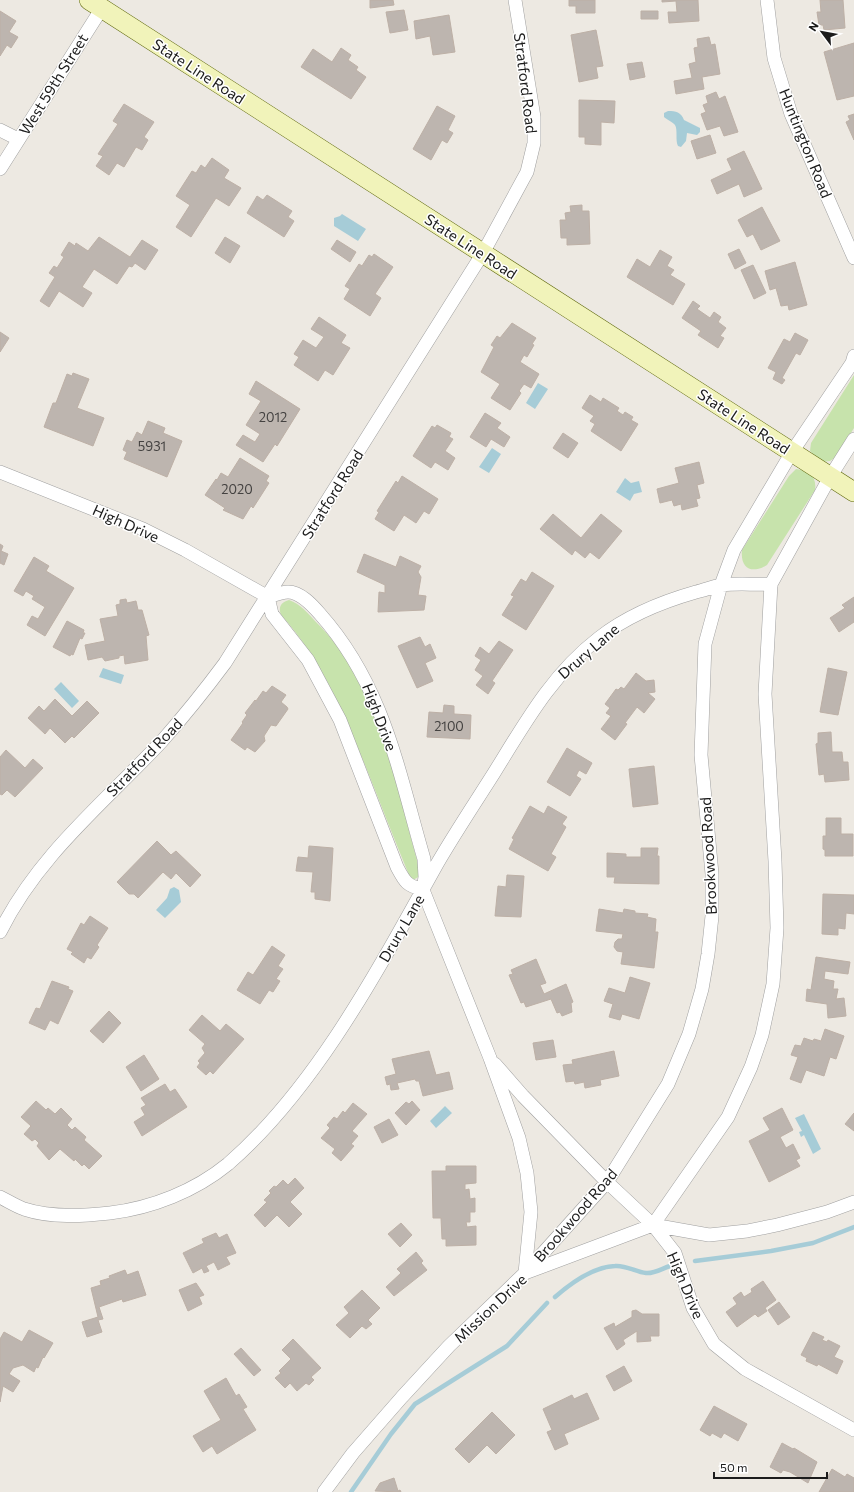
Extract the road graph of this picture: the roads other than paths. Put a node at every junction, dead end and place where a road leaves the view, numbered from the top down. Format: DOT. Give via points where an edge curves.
graph roads {
  1 [pos="515,0"];
  2 [pos="767,0"];
  3 [pos="100,3"];
  4 [pos="0,130"];
  5 [pos="18,139"];
  6 [pos="0,169"];
  7 [pos="483,253"];
  8 [pos="854,258"];
  9 [pos="854,356"];
  10 [pos="854,439"];
  11 [pos="792,452"];
  12 [pos="0,472"];
  13 [pos="830,476"];
  14 [pos="854,492"];
  15 [pos="771,584"];
  16 [pos="721,585"];
  17 [pos="268,597"];
  18 [pos="423,890"];
  19 [pos="0,932"];
  20 [pos="490,1058"];
  21 [pos="606,1182"];
  22 [pos="0,1197"];
  23 [pos="854,1202"];
  24 [pos="653,1225"];
  25 [pos="525,1273"];
  26 [pos="854,1430"];
  27 [pos="324,1492"];
  1 -- 7 [label="street, Stratford Road" via="534,117 534,143 527,172"];
  2 -- 8 [label="street, Huntington Road" via="774,58 791,114"];
  3 -- 5 [label="street, West 59th Street"];
  3 -- 7 [label="main road, State Line Road"];
  4 -- 5 [label="street"];
  5 -- 6 [label="street, West 59th Street"];
  7 -- 11 [label="main road, State Line Road"];
  7 -- 17 [label="street, Stratford Road"];
  9 -- 11 [label="street"];
  10 -- 13 [label="street"];
  11 -- 13 [label="main road, State Line Road"];
  11 -- 16 [label="street, Brookwood Road" via="734,550"];
  12 -- 17 [label="street, High Drive" via="142,529"];
  13 -- 14 [label="main road, State Line Road"];
  13 -- 15 [label="street"];
  15 -- 16 [label="street, Drury Lane"];
  15 -- 24 [label="street" via="765,694 775,883 773,984 762,1035 728,1116"];
  16 -- 18 [label="street, Drury Lane" via="676,598 631,617 599,638 565,669 535,705"];
  16 -- 21 [label="street, Brookwood Road" via="705,644 701,755 712,874 712,916 702,989 668,1084"];
  17 -- 18 [label="street" via="272,614 308,660 340,720 397,867 411,887"];
  17 -- 18 [label="street, High Drive" via="289,592 305,599 336,633 363,673 380,711 424,859"];
  17 -- 19 [label="street, Stratford Road" via="194,705 61,843 36,874"];
  18 -- 20 [label="street, High Drive"];
  18 -- 22 [label="street, Drury Lane" via="318,1062 282,1108 227,1165 167,1200 128,1211 90,1216 45,1213 24,1209"];
  20 -- 21 [label="street, High Drive"];
  20 -- 25 [label="street, High Drive" via="519,1138 527,1173 531,1212"];
  21 -- 24 [label="street, High Drive"];
  21 -- 25 [label="street, Brookwood Road"];
  23 -- 24 [label="street" via="820,1214 747,1231 708,1235"];
  24 -- 25 [label="street, Mission Drive"];
  24 -- 26 [label="street, High Drive" via="675,1253 693,1308 714,1344 745,1369"];
  25 -- 27 [label="street, Mission Drive" via="449,1346 402,1397 353,1453"];
}
